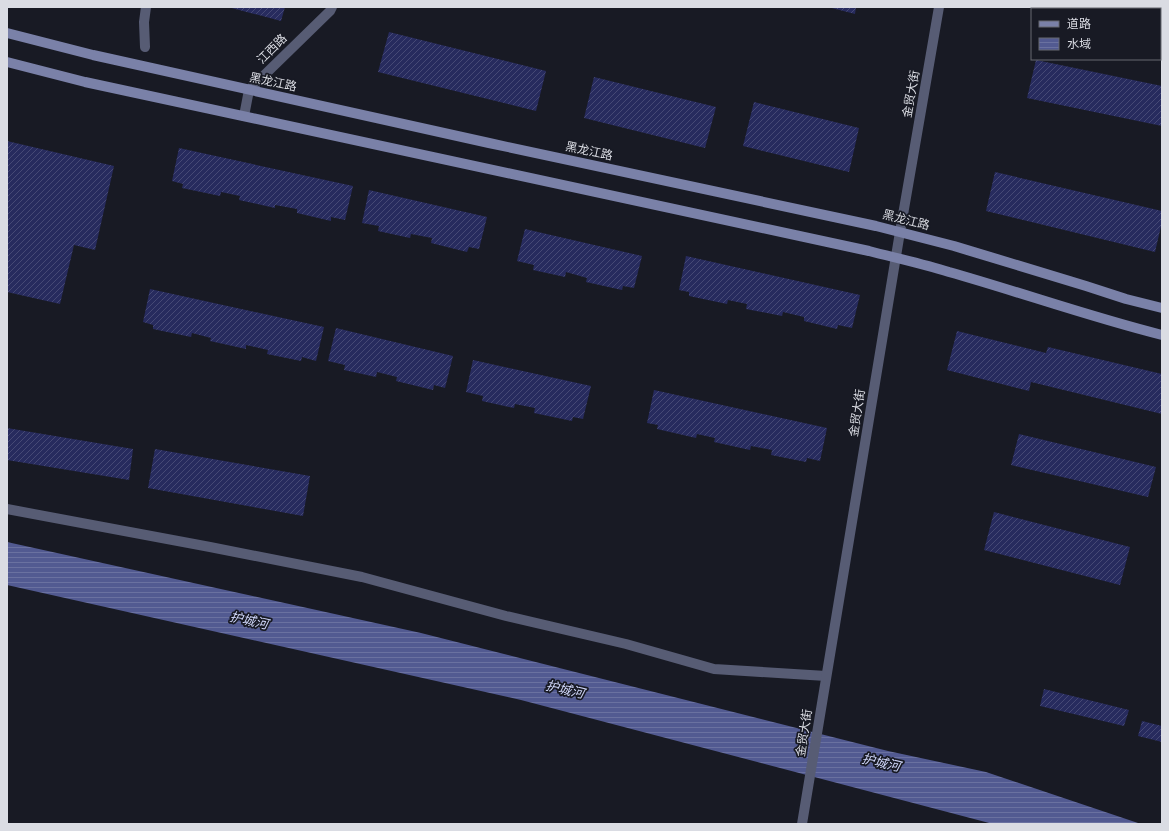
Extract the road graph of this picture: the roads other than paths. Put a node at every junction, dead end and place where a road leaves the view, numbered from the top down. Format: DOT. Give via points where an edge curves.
graph roads {
  1 [pos="146,7"];
  2 [pos="332,7"];
  3 [pos="939,7"];
  4 [pos="7,33"];
  5 [pos="145,47"];
  6 [pos="7,62"];
  7 [pos="249,90"];
  8 [pos="244,116"];
  9 [pos="900,232"];
  10 [pos="895,258"];
  11 [pos="1162,308"];
  12 [pos="1162,335"];
  13 [pos="7,509"];
  14 [pos="826,676"];
  15 [pos="802,822"];
  1 -- 5 [label="street"];
  2 -- 7 [label="street, 江西路"];
  3 -- 9 [label="street, 金贸大街"];
  4 -- 7 [label="main road, 黑龙江路"];
  6 -- 8 [label="main road" via="85,82"];
  7 -- 8 [label="street"];
  7 -- 9 [label="main road, 黑龙江路"];
  8 -- 10 [label="main road"];
  9 -- 10 [label="street, 金贸大街"];
  9 -- 11 [label="main road, 黑龙江路"];
  10 -- 12 [label="main road"];
  10 -- 14 [label="street, 金贸大街"];
  13 -- 14 [label="street" via="362,577 714,669"];
  14 -- 15 [label="street, 金贸大街"];
}
